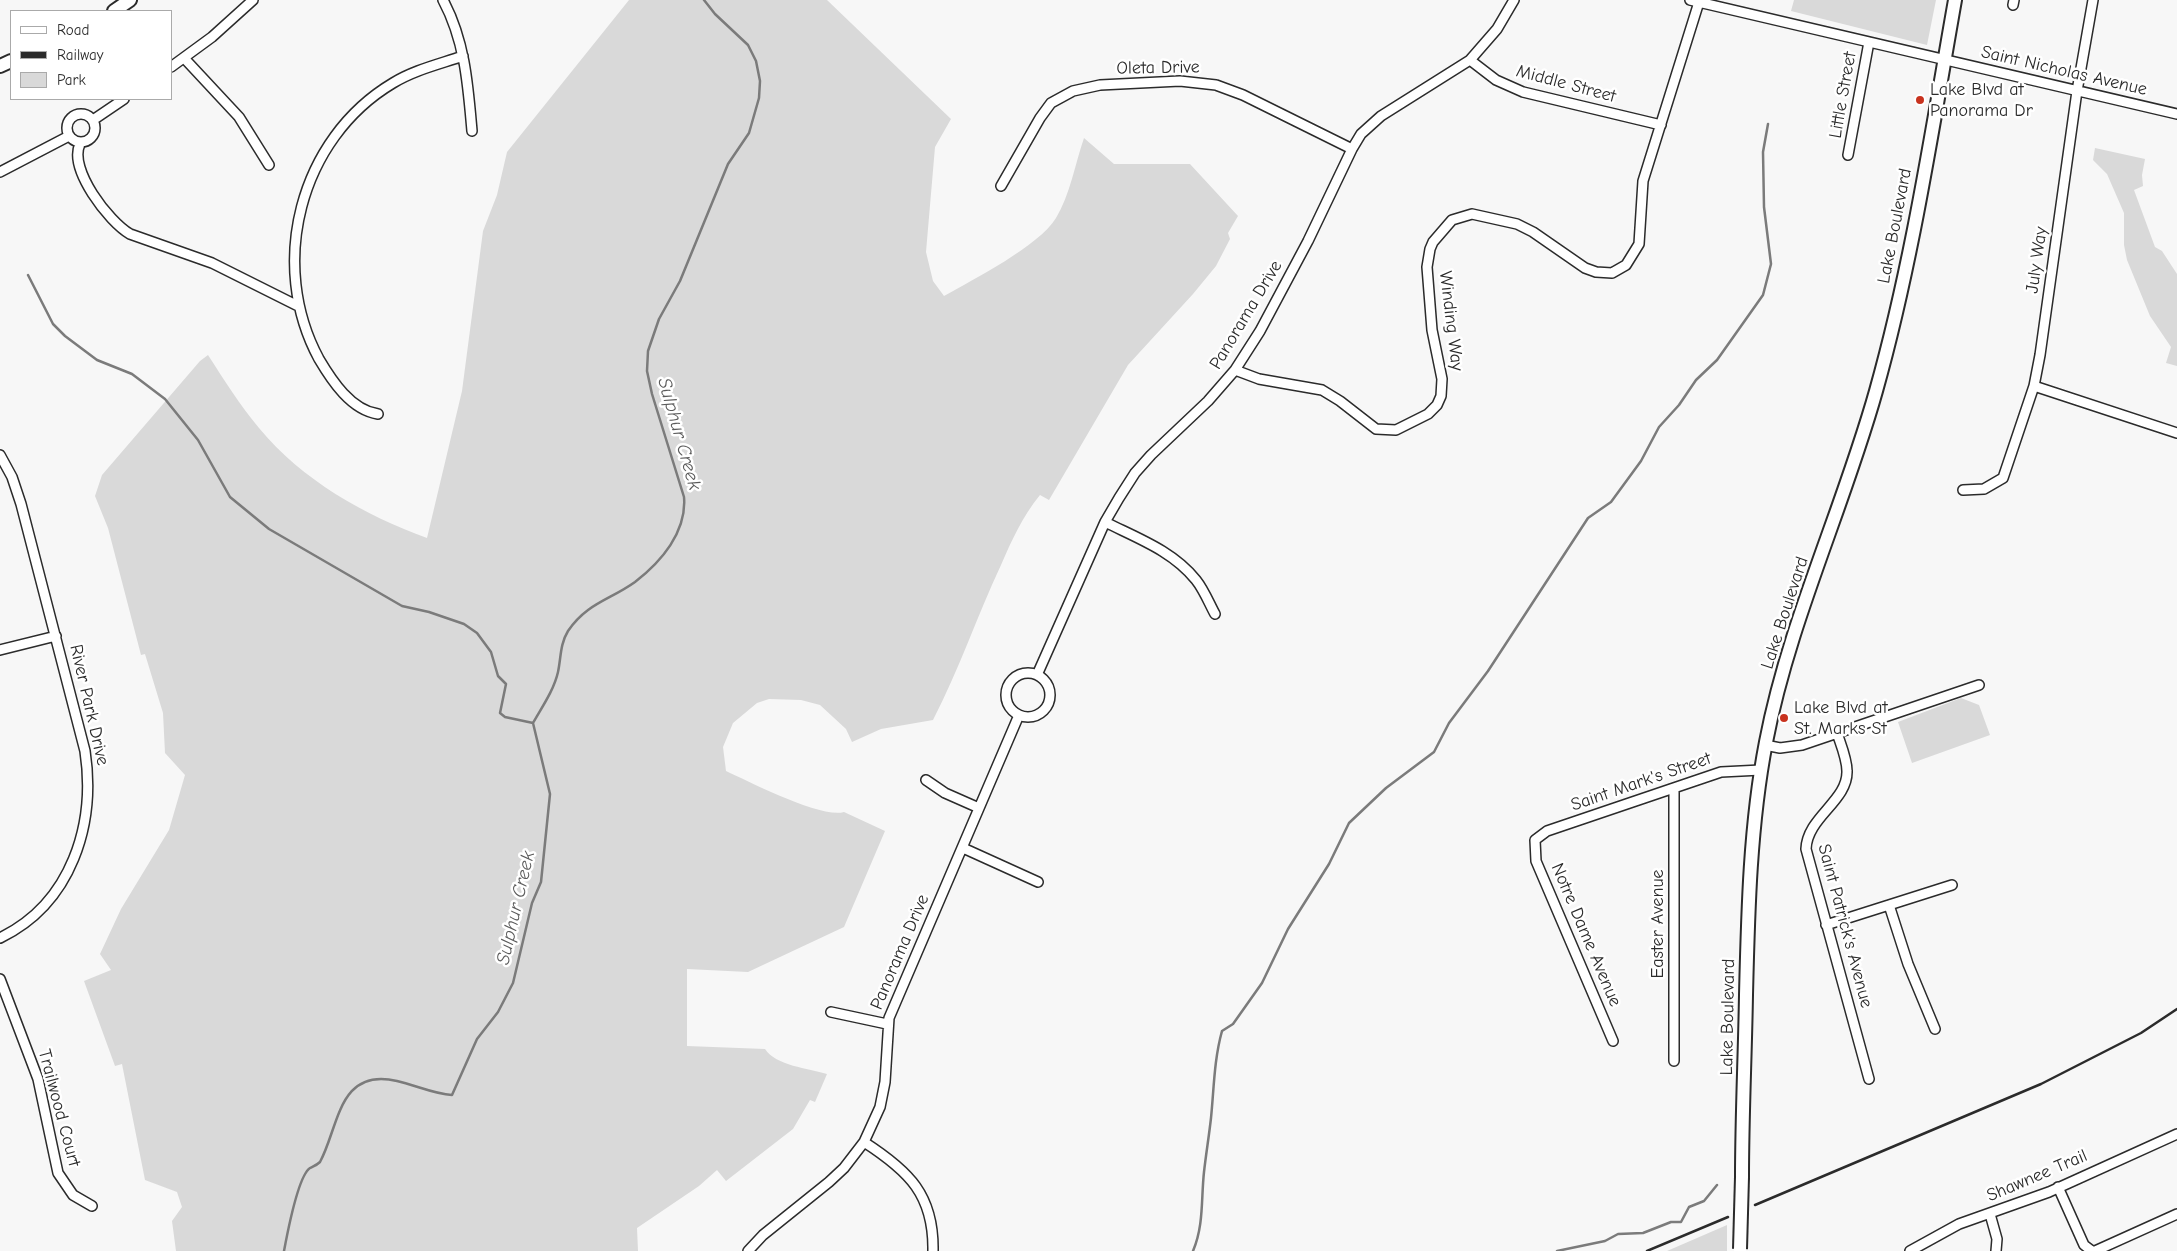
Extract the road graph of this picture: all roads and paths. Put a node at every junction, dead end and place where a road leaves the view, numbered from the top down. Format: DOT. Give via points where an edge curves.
graph roads {
  1 [pos="130,0"];
  2 [pos="253,0"];
  3 [pos="443,0"];
  4 [pos="1514,0"];
  5 [pos="1955,0"];
  6 [pos="2094,0"];
  7 [pos="1695,1"];
  8 [pos="115,10"];
  9 [pos="1869,42"];
  10 [pos="463,56"];
  11 [pos="184,58"];
  12 [pos="1944,58"];
  13 [pos="1470,60"];
  14 [pos="172,65"];
  15 [pos="2077,91"];
  16 [pos="123,100"];
  17 [pos="2177,114"];
  18 [pos="93,120"];
  19 [pos="1661,125"];
  20 [pos="472,131"];
  21 [pos="69,136"];
  22 [pos="80,144"];
  23 [pos="1352,149"];
  24 [pos="1848,155"];
  25 [pos="269,165"];
  26 [pos="0,172"];
  27 [pos="1001,186"];
  28 [pos="298,306"];
  29 [pos="1234,370"];
  30 [pos="2034,386"];
  31 [pos="378,414"];
  32 [pos="2177,434"];
  33 [pos="0,455"];
  34 [pos="1964,490"];
  35 [pos="1105,522"];
  36 [pos="1215,614"];
  37 [pos="56,636"];
  38 [pos="0,650"];
  39 [pos="1037,675"];
  40 [pos="1979,685"];
  41 [pos="1019,715"];
  42 [pos="1838,733"];
  43 [pos="1765,745"];
  44 [pos="1761,770"];
  45 [pos="926,780"];
  46 [pos="1674,788"];
  47 [pos="979,808"];
  48 [pos="1535,840"];
  49 [pos="963,848"];
  50 [pos="1038,882"];
  51 [pos="1952,885"];
  52 [pos="1889,905"];
  53 [pos="1826,924"];
  54 [pos="0,938"];
  55 [pos="0,979"];
  56 [pos="831,1012"];
  57 [pos="887,1024"];
  58 [pos="1936,1030"];
  59 [pos="1613,1041"];
  60 [pos="1674,1061"];
  61 [pos="1869,1079"];
  62 [pos="2177,1134"];
  63 [pos="864,1142"];
  64 [pos="2058,1187"];
  65 [pos="92,1206"];
  66 [pos="1990,1214"];
  67 [pos="2177,1214"];
  68 [pos="1740,1250"];
  69 [pos="748,1251"];
  70 [pos="933,1251"];
  71 [pos="1910,1251"];
  72 [pos="1996,1251"];
  73 [pos="2093,1251"];
  1 -- 8 [label="main road"];
  2 -- 11 [label="street"];
  3 -- 10 [label="street"];
  4 -- 13 [label="street, Panorama Drive" via="1497,29"];
  5 -- 12 [label="main road, Lake Boulevard"];
  6 -- 15 [label="street, July Way"];
  7 -- 9 [label="street"];
  7 -- 19 [label="street, Winding Way"];
  9 -- 12 [label="street"];
  9 -- 24 [label="street, Little Street"];
  10 -- 20 [label="street"];
  10 -- 28 [label="street" via="411,73 391,84 361,106 331,142 306,189 300,210 294,251"];
  11 -- 14 [label="street"];
  11 -- 25 [label="street" via="239,117"];
  12 -- 15 [label="street, Saint Nicholas Avenue"];
  12 -- 43 [label="main road, Lake Boulevard" via="1885,359 1859,448 1785,666"];
  13 -- 19 [label="street, Middle Street" via="1496,80 1523,92"];
  13 -- 23 [label="street, Panorama Drive" via="1374,122"];
  15 -- 17 [label="street, Saint Nicholas Avenue"];
  15 -- 30 [label="street, July Way"];
  16 -- 18 [label="street"];
  18 -- 21 [label="street" via="84,114 75,115 68,122"];
  18 -- 22 [label="street" via="96,128 93,137"];
  19 -- 29 [label="street, Winding Way" via="1643,181 1639,244 1630,260 1615,272 1592,271 1533,232 1494,217 1466,215 1452,220 1442,230 1430,249 1427,267 1433,335 1442,379 1441,396 1422,418 1401,429 1383,431 1372,427 1322,390"];
  21 -- 22 [label="street"];
  21 -- 26 [label="street"];
  22 -- 28 [label="street" via="77,157 84,178 119,228 212,263"];
  23 -- 27 [label="street, Oleta Drive" via="1216,85 1180,82 1100,85 1073,91 1051,103"];
  23 -- 29 [label="street, Panorama Drive" via="1308,242 1260,331"];
  28 -- 31 [label="street" via="312,345 333,381 355,404"];
  29 -- 35 [label="street, Panorama Drive" via="1220,389 1135,473"];
  30 -- 32 [label="street"];
  30 -- 34 [label="street, July Way" via="2003,478 1984,489"];
  33 -- 37 [label="street, River Park Drive" via="21,504"];
  35 -- 36 [label="street" via="1164,552 1182,565 1197,582"];
  35 -- 39 [label="street, Panorama Drive"];
  37 -- 38 [label="street"];
  37 -- 54 [label="street, River Park Drive" via="85,751 89,790 85,825 70,868 50,897 29,919"];
  39 -- 41 [label="street" via="1049,691 1045,709 1034,716"];
  39 -- 41 [label="street" via="1017,676 1008,687 1006,700"];
  40 -- 42 [label="street"];
  41 -- 47 [label="street, Panorama Drive"];
  42 -- 43 [label="street" via="1802,745 1780,748"];
  42 -- 53 [label="street, Saint Patrick's Avenue" via="1847,766 1846,778 1842,788 1809,830 1806,840"];
  43 -- 44 [label="main road, Lake Boulevard"];
  44 -- 46 [label="street, Saint Mark's Street" via="1721,772"];
  44 -- 68 [label="main road, Lake Boulevard, bridge" via="1748,912"];
  45 -- 47 [label="street" via="945,793"];
  46 -- 48 [label="street, Saint Mark's Street" via="1546,831"];
  46 -- 60 [label="street, Easter Avenue"];
  47 -- 49 [label="street, Panorama Drive"];
  48 -- 59 [label="street, Notre Dame Avenue" via="1536,861"];
  49 -- 50 [label="street"];
  49 -- 57 [label="street, Panorama Drive"];
  51 -- 52 [label="street"];
  52 -- 53 [label="street"];
  52 -- 58 [label="street" via="1908,964"];
  53 -- 61 [label="street, Saint Patrick's Avenue"];
  55 -- 65 [label="street, Trailwood Court" via="38,1078 58,1173 74,1195"];
  56 -- 57 [label="street"];
  57 -- 63 [label="street, Panorama Drive" via="885,1082 880,1107"];
  62 -- 64 [label="street, Shawnee Trail"];
  63 -- 69 [label="street, Panorama Drive" via="844,1168"];
  63 -- 70 [label="street" via="887,1157 917,1186 929,1210 934,1234"];
  64 -- 66 [label="street, Shawnee Trail"];
  64 -- 73 [label="street" via="2084,1245"];
  66 -- 71 [label="street, Shawnee Trail" via="1955,1226"];
  66 -- 72 [label="street" via="1998,1239"];
  67 -- 73 [label="street"];
}
